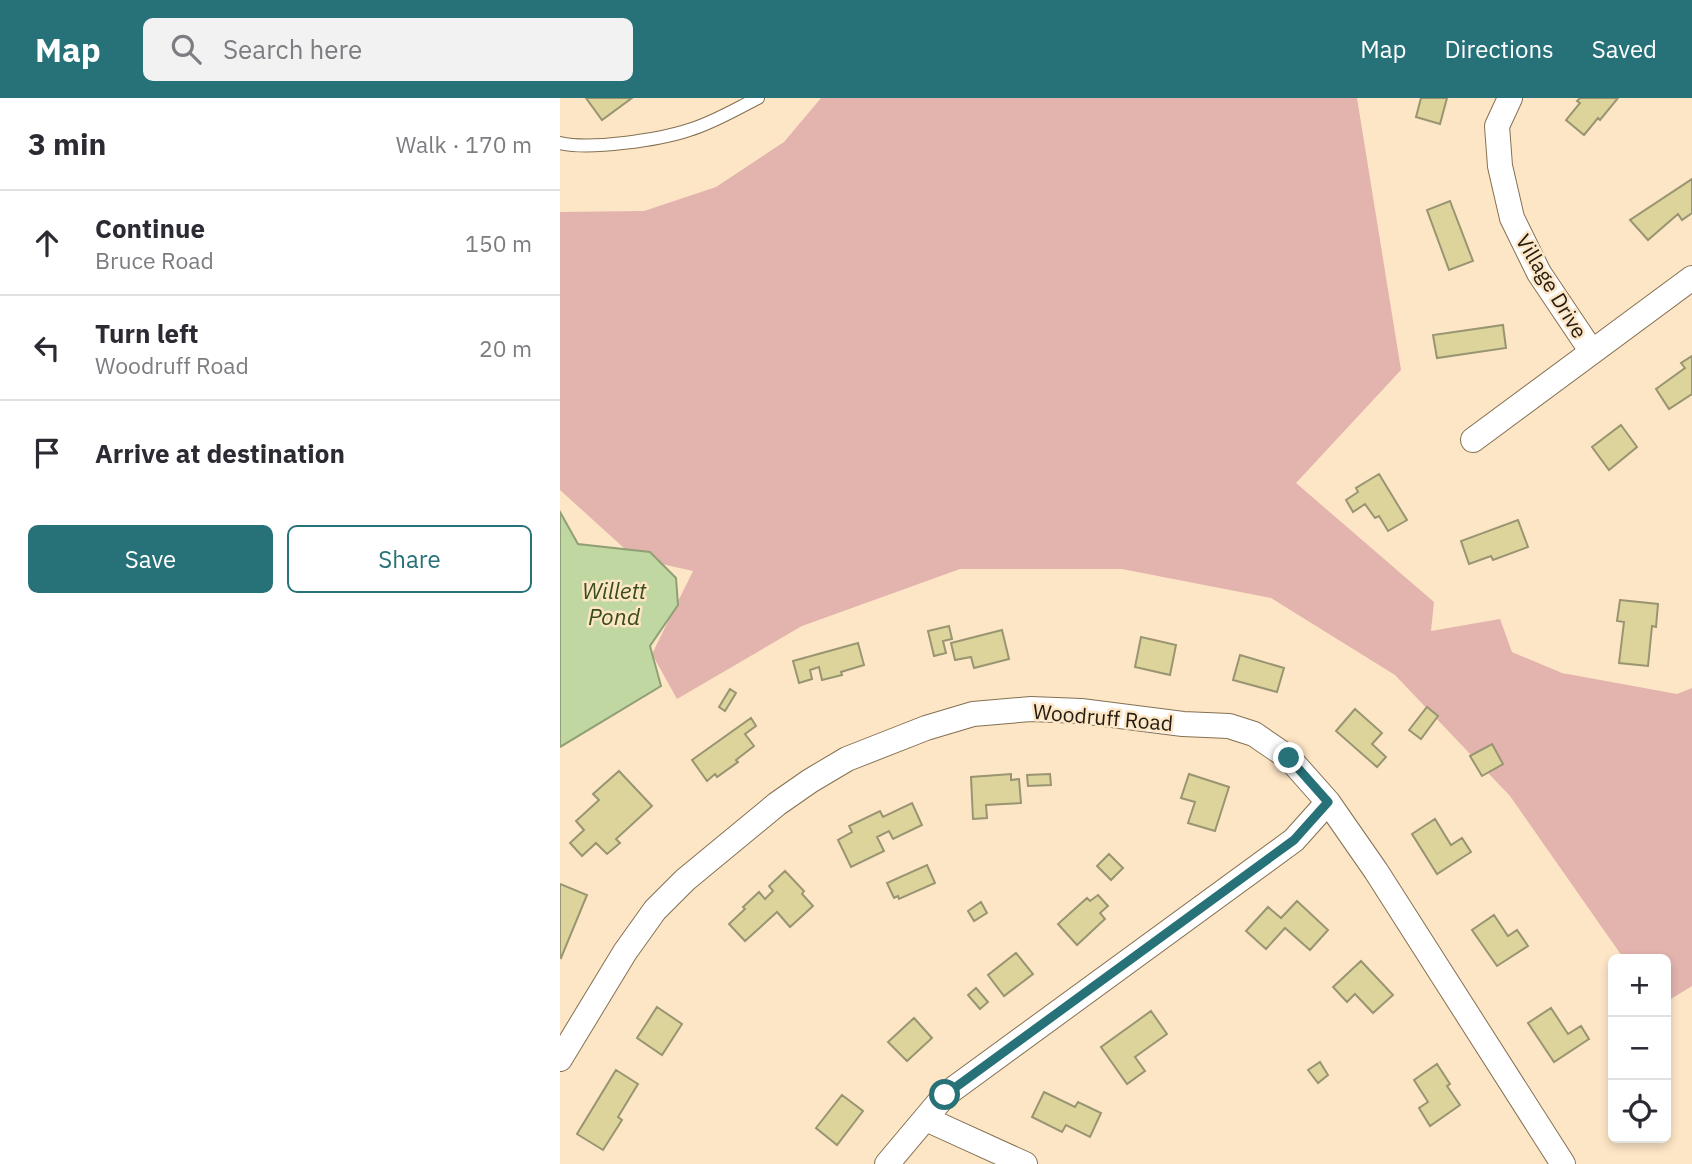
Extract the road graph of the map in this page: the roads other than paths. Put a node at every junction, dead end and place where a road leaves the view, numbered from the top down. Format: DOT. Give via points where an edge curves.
graph roads {
  1 [pos="758,98"];
  2 [pos="1510,98"];
  3 [pos="560,143"];
  4 [pos="1692,278"];
  5 [pos="1592,352"];
  6 [pos="1473,440"];
  7 [pos="1328,802"];
  8 [pos="560,1059"];
  9 [pos="926,1119"];
  10 [pos="887,1164"];
  11 [pos="1024,1164"];
  12 [pos="1563,1164"];
  1 -- 3 [label="lane" via="689,131 609,145"];
  2 -- 5 [label="street, Village Drive" via="1497,126 1512,218 1539,273"];
  4 -- 5 [label="street"];
  5 -- 6 [label="street"];
  7 -- 8 [label="street, Woodruff Road" via="1289,758 1254,734 1229,726 1031,709 973,713 926,728 847,759 810,781 685,880 655,910 625,952"];
  7 -- 9 [label="street" via="1294,840 945,1095"];
  7 -- 12 [label="street, Woodruff Road"];
  9 -- 10 [label="street"];
  9 -- 11 [label="street"];
}
